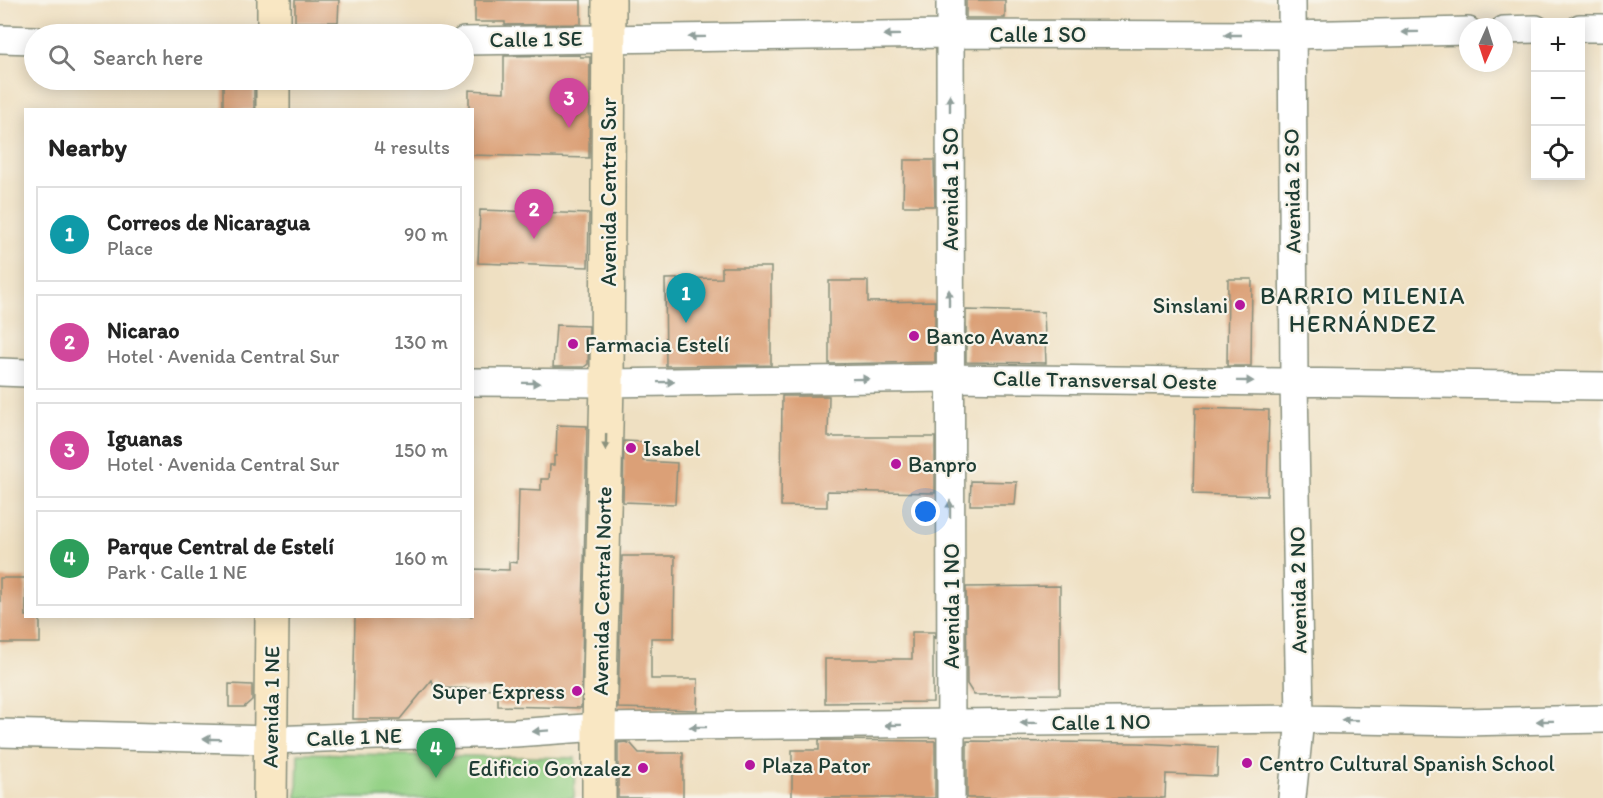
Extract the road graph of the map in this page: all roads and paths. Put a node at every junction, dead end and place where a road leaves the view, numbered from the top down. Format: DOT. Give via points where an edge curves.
graph roads {
  1 [pos="274,0"];
  2 [pos="609,0"];
  3 [pos="950,0"];
  4 [pos="1292,0"];
  5 [pos="274,24"];
  6 [pos="1585,28"];
  7 [pos="1603,28"];
  8 [pos="1531,29"];
  9 [pos="1513,30"];
  10 [pos="1459,31"];
  11 [pos="950,34"];
  12 [pos="1291,35"];
  13 [pos="608,38"];
  14 [pos="0,39"];
  15 [pos="24,40"];
  16 [pos="474,40"];
  17 [pos="273,90"];
  18 [pos="273,108"];
  19 [pos="0,372"];
  20 [pos="24,373"];
  21 [pos="949,378"];
  22 [pos="474,382"];
  23 [pos="1294,382"];
  24 [pos="607,383"];
  25 [pos="1603,386"];
  26 [pos="272,618"];
  27 [pos="1300,719"];
  28 [pos="1603,719"];
  29 [pos="951,725"];
  30 [pos="599,728"];
  31 [pos="0,733"];
  32 [pos="271,740"];
  33 [pos="270,798"];
  34 [pos="599,798"];
  35 [pos="951,798"];
  36 [pos="1292,798"];
  1 -- 5 [label="street"];
  2 -- 13 [label="street, Avenida Central Sur"];
  3 -- 11 [label="street, Avenida 1 SO"];
  4 -- 12 [label="street, Avenida 2 SO"];
  6 -- 7 [label="street"];
  8 -- 9 [label="street"];
  10 -- 12 [label="street, Calle 1 SO, one-way"];
  12 -- 11 [label="street, Calle 1 SO, one-way"];
  11 -- 13 [label="street, Calle 1 SO, one-way"];
  21 -- 11 [label="street, Avenida 1 SO, one-way"];
  12 -- 23 [label="street, Avenida 2 SO"];
  13 -- 16 [label="street, Calle 1 SE"];
  13 -- 24 [label="street, Avenida Central Sur"];
  14 -- 15 [label="street"];
  17 -- 18 [label="street"];
  19 -- 20 [label="street"];
  21 -- 23 [label="street, Calle Transversal Oeste, one-way"];
  24 -- 21 [label="street, Calle Transversal Oeste, one-way"];
  29 -- 21 [label="street, Avenida 1 NO, one-way"];
  22 -- 24 [label="street, Calle Transversal Oeste, one-way"];
  23 -- 25 [label="street, Calle Transversal Oeste"];
  23 -- 27 [label="street, Avenida 2 NO"];
  24 -- 30 [label="street, Avenida Central Norte, one-way"];
  26 -- 32 [label="street, Avenida 1 NE"];
  28 -- 27 [label="street, Calle 1 NO, one-way"];
  27 -- 29 [label="street, Calle 1 NO, one-way"];
  27 -- 36 [label="street, Avenida 2 NO"];
  29 -- 30 [label="street, Calle 1 NO, one-way"];
  29 -- 35 [label="street, Avenida 1 NO"];
  30 -- 32 [label="street, Calle 1 NE, one-way"];
  30 -- 34 [label="street, Avenida Central Norte"];
  32 -- 31 [label="street, Calle 1 NE, one-way"];
  32 -- 33 [label="street, Avenida 1 NE"];
}
